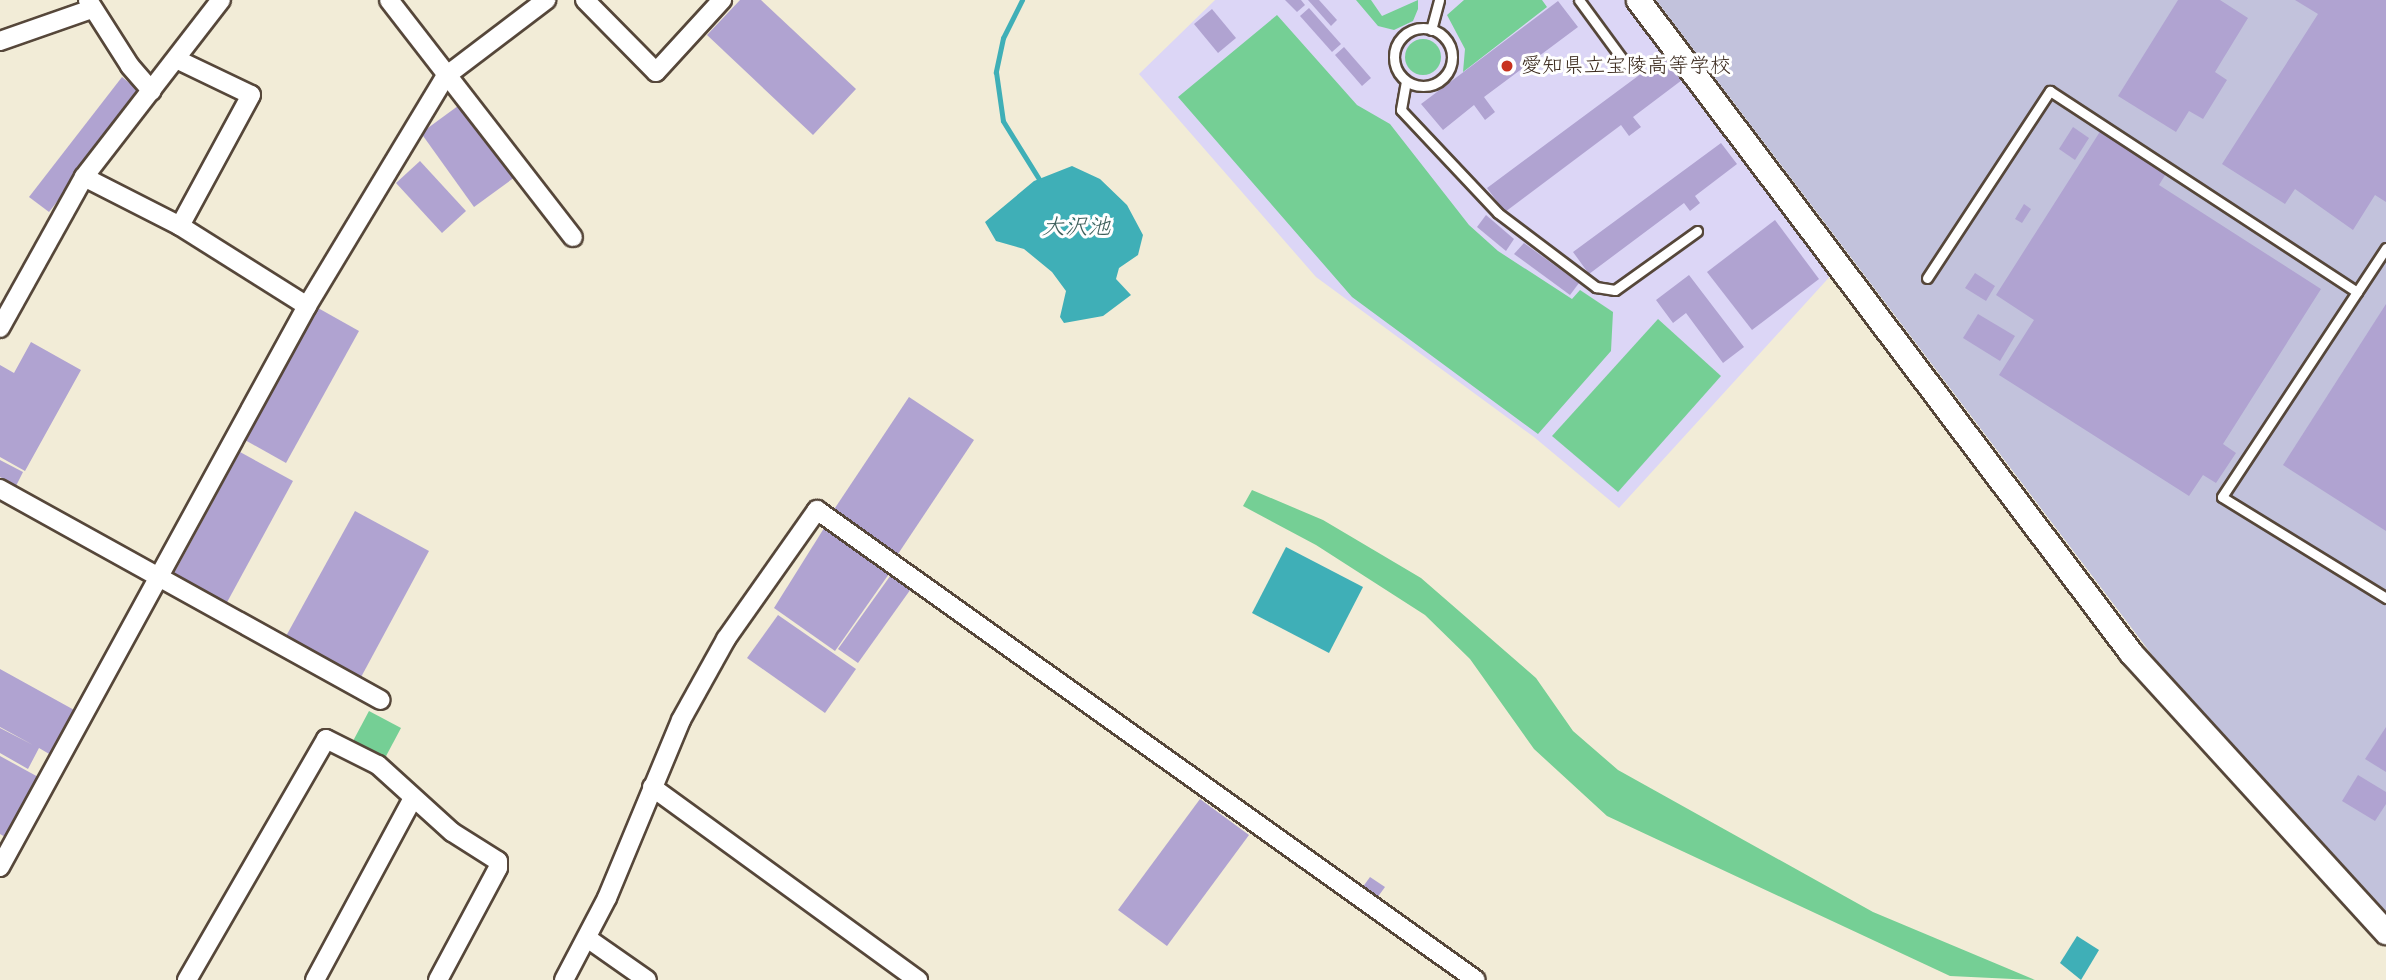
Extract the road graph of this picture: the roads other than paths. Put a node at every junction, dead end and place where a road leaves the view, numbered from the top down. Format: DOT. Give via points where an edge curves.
graph roads {
  1 [pos="221,0"];
  2 [pos="388,0"];
  3 [pos="546,0"];
  4 [pos="585,0"];
  5 [pos="722,0"];
  6 [pos="1439,0"];
  7 [pos="1579,0"];
  8 [pos="1638,0"];
  9 [pos="90,5"];
  10 [pos="1431,30"];
  11 [pos="0,41"];
  12 [pos="176,59"];
  13 [pos="1626,64"];
  14 [pos="446,76"];
  15 [pos="1406,81"];
  16 [pos="152,91"];
  17 [pos="84,177"];
  18 [pos="180,226"];
  19 [pos="1697,231"];
  20 [pos="573,237"];
  21 [pos="2386,248"];
  22 [pos="1927,278"];
  23 [pos="2357,292"];
  24 [pos="307,306"];
  25 [pos="0,328"];
  26 [pos="0,489"];
  27 [pos="160,577"];
  28 [pos="2386,598"];
  29 [pos="380,700"];
  30 [pos="652,787"];
  31 [pos="413,798"];
  32 [pos="4,848"];
  33 [pos="0,867"];
  34 [pos="2386,932"];
  35 [pos="587,938"];
  36 [pos="187,980"];
  37 [pos="315,980"];
  38 [pos="438,980"];
  39 [pos="564,980"];
  40 [pos="646,980"];
  41 [pos="918,980"];
  42 [pos="1476,980"];
  1 -- 12 [label="street"];
  2 -- 14 [label="street"];
  3 -- 14 [label="street"];
  4 -- 5 [label="street" via="656,72"];
  6 -- 10 [label="lane"];
  7 -- 13 [label="lane"];
  8 -- 34 [label="street" via="2131,653"];
  9 -- 11 [label="street"];
  9 -- 16 [label="street"];
  10 -- 15 [label="lane" via="1411,31 1396,48 1396,66"];
  10 -- 15 [label="lane" via="1449,45 1449,69 1433,84"];
  12 -- 16 [label="street"];
  12 -- 18 [label="street" via="251,96"];
  14 -- 20 [label="street"];
  14 -- 24 [label="street"];
  15 -- 19 [label="lane" via="1401,110 1498,213 1596,287 1615,290"];
  16 -- 17 [label="street"];
  17 -- 18 [label="street"];
  17 -- 25 [label="street"];
  18 -- 24 [label="street"];
  21 -- 23 [label="lane"];
  22 -- 23 [label="lane" via="2050,91"];
  23 -- 28 [label="lane" via="2222,497"];
  24 -- 27 [label="street"];
  26 -- 27 [label="street"];
  27 -- 29 [label="street"];
  27 -- 32 [label="street"];
  30 -- 35 [label="street"];
  30 -- 41 [label="street"];
  30 -- 42 [label="street" via="681,720 726,639 817,510"];
  31 -- 36 [label="street" via="378,765 331,741 321,743"];
  31 -- 37 [label="street"];
  31 -- 38 [label="street" via="452,832 498,861"];
  32 -- 33 [label="street"];
  35 -- 39 [label="street"];
  35 -- 40 [label="street"];
}
